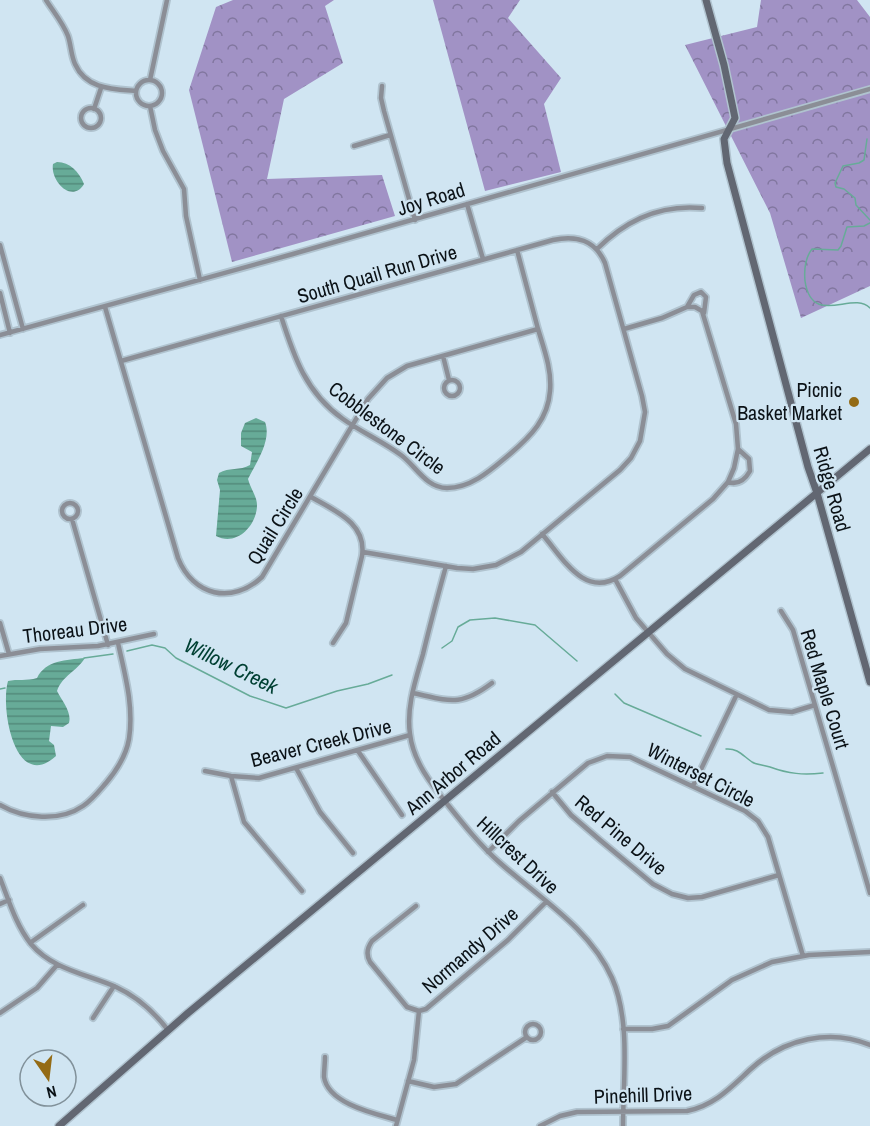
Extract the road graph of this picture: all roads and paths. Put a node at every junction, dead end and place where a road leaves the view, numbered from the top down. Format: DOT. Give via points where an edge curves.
graph roads {
  1 [pos="45,0"];
  2 [pos="167,0"];
  3 [pos="706,0"];
  4 [pos="150,80"];
  5 [pos="382,86"];
  6 [pos="101,88"];
  7 [pos="870,89"];
  8 [pos="136,91"];
  9 [pos="150,106"];
  10 [pos="94,109"];
  11 [pos="728,130"];
  12 [pos="390,135"];
  13 [pos="354,146"];
  14 [pos="467,204"];
  15 [pos="702,208"];
  16 [pos="415,220"];
  17 [pos="0,245"];
  18 [pos="597,249"];
  19 [pos="517,250"];
  20 [pos="483,259"];
  21 [pos="201,280"];
  22 [pos="0,293"];
  23 [pos="105,307"];
  24 [pos="687,307"];
  25 [pos="704,314"];
  26 [pos="281,316"];
  27 [pos="23,329"];
  28 [pos="538,329"];
  29 [pos="624,329"];
  30 [pos="10,333"];
  31 [pos="0,335"];
  32 [pos="443,356"];
  33 [pos="121,361"];
  34 [pos="449,380"];
  35 [pos="353,425"];
  36 [pos="738,449"];
  37 [pos="870,449"];
  38 [pos="728,482"];
  39 [pos="817,493"];
  40 [pos="310,497"];
  41 [pos="72,519"];
  42 [pos="542,534"];
  43 [pos="363,552"];
  44 [pos="446,566"];
  45 [pos="615,579"];
  46 [pos="781,611"];
  47 [pos="0,623"];
  48 [pos="648,633"];
  49 [pos="154,634"];
  50 [pos="118,643"];
  51 [pos="333,643"];
  52 [pos="108,645"];
  53 [pos="9,654"];
  54 [pos="0,656"];
  55 [pos="492,682"];
  56 [pos="870,682"];
  57 [pos="413,693"];
  58 [pos="736,696"];
  59 [pos="815,705"];
  60 [pos="410,735"];
  61 [pos="358,751"];
  62 [pos="296,768"];
  63 [pos="205,771"];
  64 [pos="231,776"];
  65 [pos="693,786"];
  66 [pos="552,792"];
  67 [pos="444,801"];
  68 [pos="0,805"];
  69 [pos="402,815"];
  70 [pos="488,852"];
  71 [pos="353,853"];
  72 [pos="779,875"];
  73 [pos="0,878"];
  74 [pos="869,885"];
  75 [pos="302,891"];
  76 [pos="870,893"];
  77 [pos="9,900"];
  78 [pos="546,902"];
  79 [pos="0,903"];
  80 [pos="82,905"];
  81 [pos="416,906"];
  82 [pos="30,943"];
  83 [pos="870,952"];
  84 [pos="803,956"];
  85 [pos="57,965"];
  86 [pos="114,986"];
  87 [pos="419,1011"];
  88 [pos="0,1013"];
  89 [pos="93,1018"];
  90 [pos="622,1029"];
  91 [pos="168,1030"];
  92 [pos="526,1037"];
  93 [pos="870,1045"];
  94 [pos="325,1057"];
  95 [pos="408,1081"];
  96 [pos="623,1111"];
  97 [pos="396,1123"];
  98 [pos="59,1126"];
  99 [pos="540,1126"];
  100 [pos="623,1126"];
  1 -- 6 [label="street" via="68,36 76,66 86,79"];
  2 -- 4 [label="street"];
  3 -- 11 [label="main road, Ridge Road" via="735,118"];
  4 -- 8 [label="street" via="141,82"];
  4 -- 9 [label="street" via="162,90 160,101"];
  5 -- 12 [label="street"];
  6 -- 8 [label="street"];
  6 -- 10 [label="street"];
  7 -- 11 [label="street, Joy Road"];
  8 -- 9 [label="street" via="138,100"];
  9 -- 21 [label="street" via="154,130 184,189"];
  10 -- 10 [label="street" via="86,109 81,116 88,128 96,128 101,122"];
  11 -- 14 [label="street, Joy Road"];
  11 -- 39 [label="main road, Ridge Road" via="724,139 727,164"];
  12 -- 13 [label="street"];
  12 -- 16 [label="street"];
  14 -- 16 [label="street, Joy Road"];
  14 -- 20 [label="street"];
  15 -- 18 [label="street" via="683,206 630,222"];
  16 -- 21 [label="street, Joy Road"];
  17 -- 27 [label="street"];
  18 -- 19 [label="street, South Quail Run Drive" via="584,240 569,237"];
  18 -- 29 [label="street" via="605,263"];
  19 -- 20 [label="street, South Quail Run Drive"];
  19 -- 28 [label="street, Cobblestone Circle"];
  20 -- 26 [label="street, South Quail Run Drive"];
  21 -- 23 [label="street, Joy Road"];
  22 -- 30 [label="street"];
  23 -- 27 [label="street, Joy Road"];
  23 -- 33 [label="street, Quail Circle"];
  24 -- 25 [label="street" via="695,307"];
  24 -- 25 [label="street" via="694,295 701,292 706,297"];
  24 -- 29 [label="street"];
  25 -- 36 [label="street" via="736,424"];
  26 -- 33 [label="street, South Quail Run Drive"];
  26 -- 35 [label="street, Cobblestone Circle" via="307,383 326,405"];
  27 -- 30 [label="street, Joy Road"];
  28 -- 32 [label="street, Quail Circle"];
  28 -- 35 [label="street, Cobblestone Circle" via="550,379 545,413 528,439 477,479 450,488 434,485 399,454"];
  29 -- 42 [label="street" via="644,402 639,441 620,470"];
  30 -- 31 [label="street, Joy Road"];
  32 -- 34 [label="street"];
  32 -- 35 [label="street, Quail Circle" via="407,366 387,378"];
  33 -- 40 [label="street, Quail Circle" via="178,558 197,584 212,592 227,593 256,583 268,570"];
  35 -- 40 [label="street, Quail Circle"];
  36 -- 38 [label="street"];
  36 -- 38 [label="street" via="749,459 750,471 743,481"];
  37 -- 39 [label="main road, Ann Arbor Road"];
  38 -- 45 [label="street" via="713,500"];
  39 -- 48 [label="main road, Ann Arbor Road"];
  39 -- 56 [label="main road, Ridge Road"];
  40 -- 43 [label="street" via="354,524"];
  41 -- 52 [label="street"];
  42 -- 44 [label="street" via="515,556 496,565 473,569"];
  42 -- 45 [label="street" via="580,577 597,583"];
  43 -- 44 [label="street"];
  43 -- 51 [label="street" via="346,623"];
  44 -- 57 [label="street, Hillcrest Drive"];
  45 -- 48 [label="street" via="630,610"];
  46 -- 59 [label="street, Red Maple Court" via="793,630"];
  47 -- 53 [label="street"];
  48 -- 58 [label="street" via="685,669"];
  48 -- 67 [label="main road, Ann Arbor Road"];
  49 -- 50 [label="street, Thoreau Drive"];
  50 -- 52 [label="street, Thoreau Drive"];
  50 -- 68 [label="street" via="129,694 130,729 126,752 115,772 88,802 64,815 30,816"];
  52 -- 53 [label="street, Thoreau Drive"];
  53 -- 54 [label="street, Thoreau Drive"];
  55 -- 57 [label="street" via="461,701"];
  57 -- 60 [label="street, Hillcrest Drive"];
  58 -- 59 [label="street" via="776,712"];
  58 -- 65 [label="street"];
  59 -- 74 [label="street, Red Maple Court"];
  60 -- 61 [label="street, Beaver Creek Drive"];
  60 -- 67 [label="street, Hillcrest Drive" via="421,766"];
  61 -- 62 [label="street, Beaver Creek Drive"];
  61 -- 69 [label="street"];
  62 -- 64 [label="street, Beaver Creek Drive" via="259,778"];
  62 -- 71 [label="street" via="320,812"];
  63 -- 64 [label="street, Beaver Creek Drive"];
  64 -- 75 [label="street" via="244,822"];
  65 -- 66 [label="street, Winterset Circle" via="635,759 613,755 588,763"];
  65 -- 72 [label="street, Winterset Circle" via="758,821 768,837"];
  66 -- 70 [label="street, Winterset Circle"];
  66 -- 72 [label="street, Red Pine Drive" via="600,840 672,894 702,897"];
  67 -- 70 [label="street, Hillcrest Drive"];
  67 -- 91 [label="main road, Ann Arbor Road"];
  70 -- 78 [label="street, Hillcrest Drive"];
  72 -- 84 [label="street, Winterset Circle"];
  73 -- 77 [label="street"];
  74 -- 76 [label="street, Red Maple Court"];
  77 -- 79 [label="street"];
  77 -- 82 [label="street"];
  78 -- 87 [label="street, Normandy Drive" via="508,940"];
  78 -- 90 [label="street, Hillcrest Drive" via="583,935 604,963 617,994"];
  80 -- 82 [label="street"];
  81 -- 87 [label="street" via="372,941 367,956 407,1007"];
  82 -- 85 [label="street"];
  83 -- 84 [label="street"];
  84 -- 90 [label="street" via="772,962 743,974 668,1026"];
  85 -- 86 [label="street"];
  85 -- 88 [label="street" via="36,988"];
  86 -- 89 [label="street"];
  86 -- 91 [label="street" via="142,1003"];
  87 -- 95 [label="street, Normandy Drive"];
  90 -- 96 [label="street, Hillcrest Drive"];
  91 -- 98 [label="main road, Ann Arbor Road"];
  92 -- 95 [label="street" via="456,1084 434,1087"];
  93 -- 96 [label="street, Pinehill Drive" via="831,1036 798,1041 767,1056 722,1096 703,1107 687,1111"];
  94 -- 97 [label="street" via="324,1077 341,1099"];
  95 -- 97 [label="street, Normandy Drive"];
  96 -- 99 [label="street, Pinehill Drive" via="577,1112"];
  96 -- 100 [label="street, Hillcrest Drive"];
}
